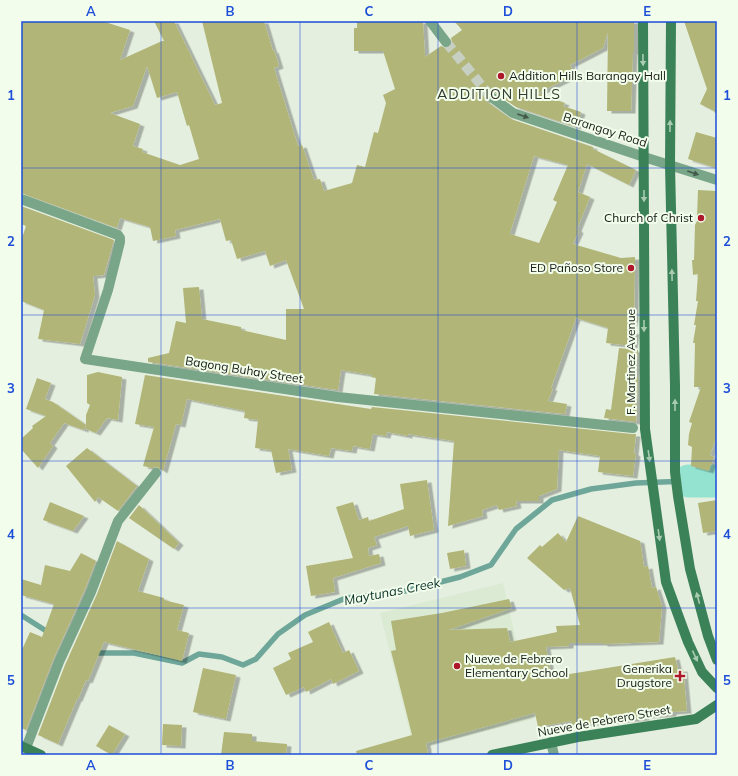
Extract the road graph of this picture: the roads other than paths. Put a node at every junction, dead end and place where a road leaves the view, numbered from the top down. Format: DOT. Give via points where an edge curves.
graph roads {
  1 [pos="430,21"];
  2 [pos="643,21"];
  3 [pos="671,21"];
  4 [pos="446,42"];
  5 [pos="490,96"];
  6 [pos="644,157"];
  7 [pos="670,165"];
  8 [pos="717,180"];
  9 [pos="21,198"];
  10 [pos="633,428"];
  11 [pos="156,473"];
  12 [pos="717,660"];
  13 [pos="717,688"];
  14 [pos="717,705"];
  15 [pos="551,742"];
  16 [pos="24,747"];
  17 [pos="41,755"];
  18 [pos="492,755"];
  19 [pos="554,755"];
  1 -- 4 [label="street"];
  2 -- 6 [label="main road, F. Martinez Avenue, one-way"];
  7 -- 3 [label="main road, one-way"];
  5 -- 6 [label="street, Barangay Road, one-way" via="513,113"];
  6 -- 7 [label="street, Barangay Road"];
  6 -- 13 [label="main road, F. Martinez Avenue, one-way" via="644,415 653,496 666,582 702,672"];
  7 -- 8 [label="street, Barangay Road, one-way"];
  12 -- 7 [label="main road, one-way" via="690,569 675,472"];
  9 -- 10 [label="street, Bagong Buhay Street" via="118,235 120,238 108,290 85,359 338,397"];
  11 -- 16 [label="street" via="118,521 91,592"];
  14 -- 15 [label="main road, Nueve de Pebrero Street" via="696,718"];
  15 -- 18 [label="main road, Nueve de Pebrero Street"];
  15 -- 19 [label="street"];
  16 -- 17 [label="main road"];
}
